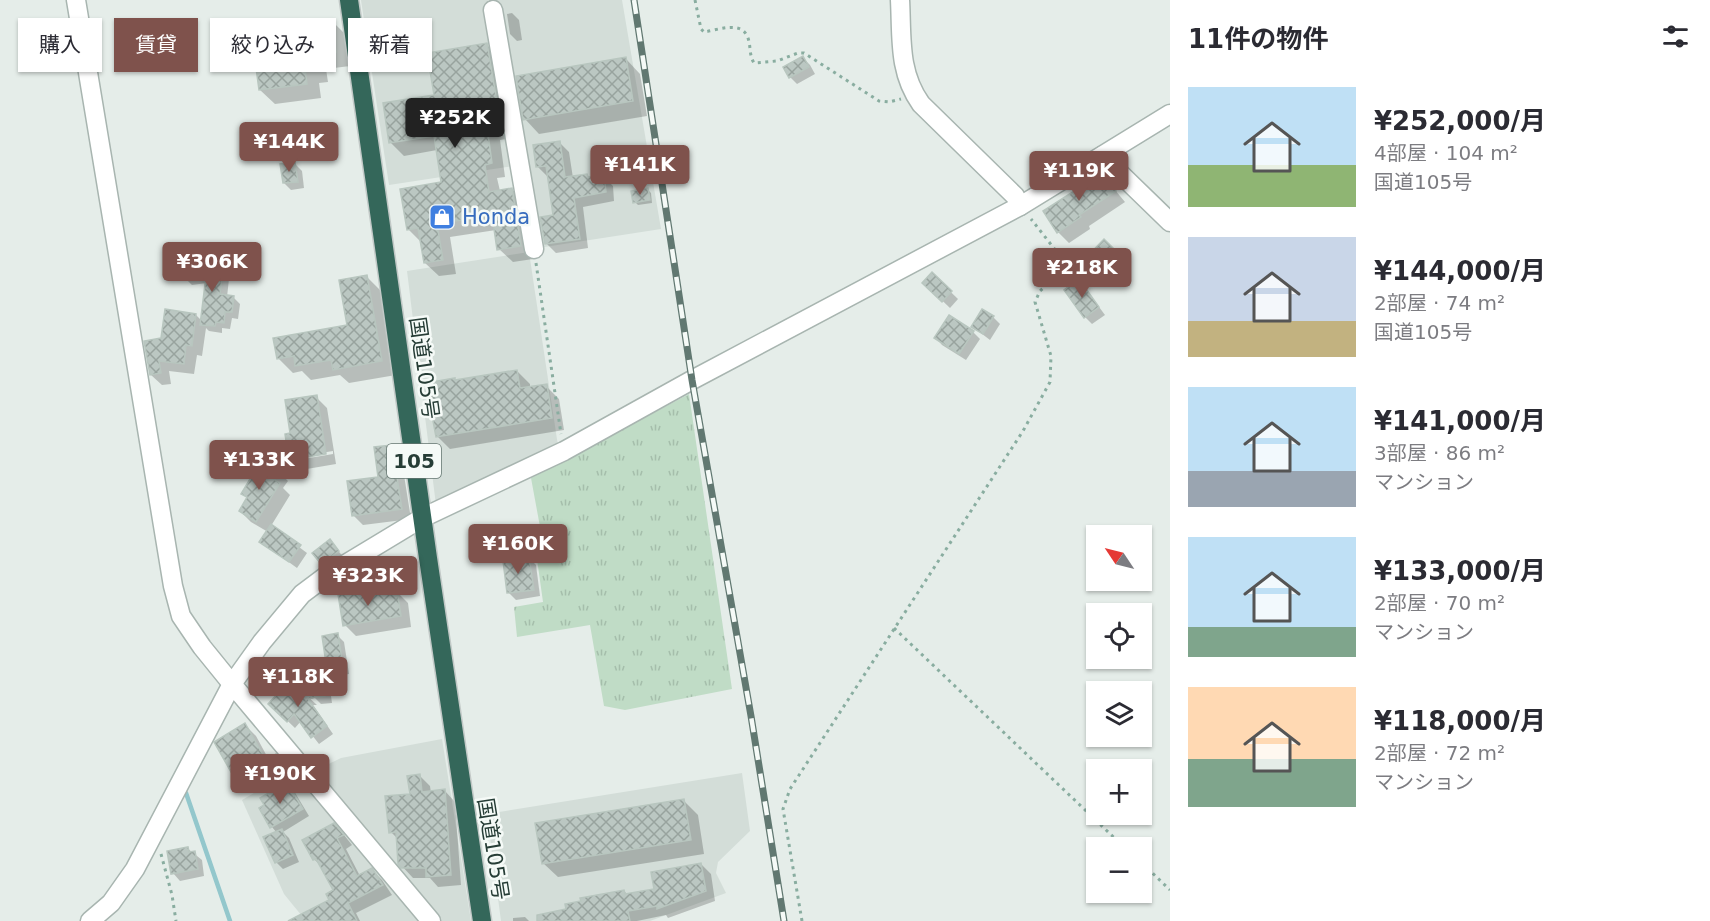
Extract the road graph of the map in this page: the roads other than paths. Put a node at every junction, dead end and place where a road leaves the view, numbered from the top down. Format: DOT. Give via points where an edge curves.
graph roads {
  1 [pos="76,0"];
  2 [pos="350,0"];
  3 [pos="900,0"];
  4 [pos="493,10"];
  5 [pos="1170,114"];
  6 [pos="1102,156"];
  7 [pos="1020,206"];
  8 [pos="1170,222"];
  9 [pos="534,249"];
  10 [pos="422,518"];
  11 [pos="232,684"];
  12 [pos="90,921"];
  13 [pos="431,921"];
  14 [pos="482,921"];
  1 -- 11 [label="street" via="173,586 181,616"];
  2 -- 10 [label="highway, 国道105号 / 105"];
  3 -- 7 [label="street" via="903,66 914,94 1015,196"];
  4 -- 9 [label="street"];
  5 -- 6 [label="street"];
  6 -- 7 [label="street"];
  6 -- 8 [label="street"];
  7 -- 10 [label="street" via="564,451"];
  10 -- 11 [label="street" via="302,594"];
  10 -- 14 [label="highway, 国道105号 / 105"];
  11 -- 12 [label="street" via="135,869 111,903"];
  11 -- 13 [label="street"];
}
